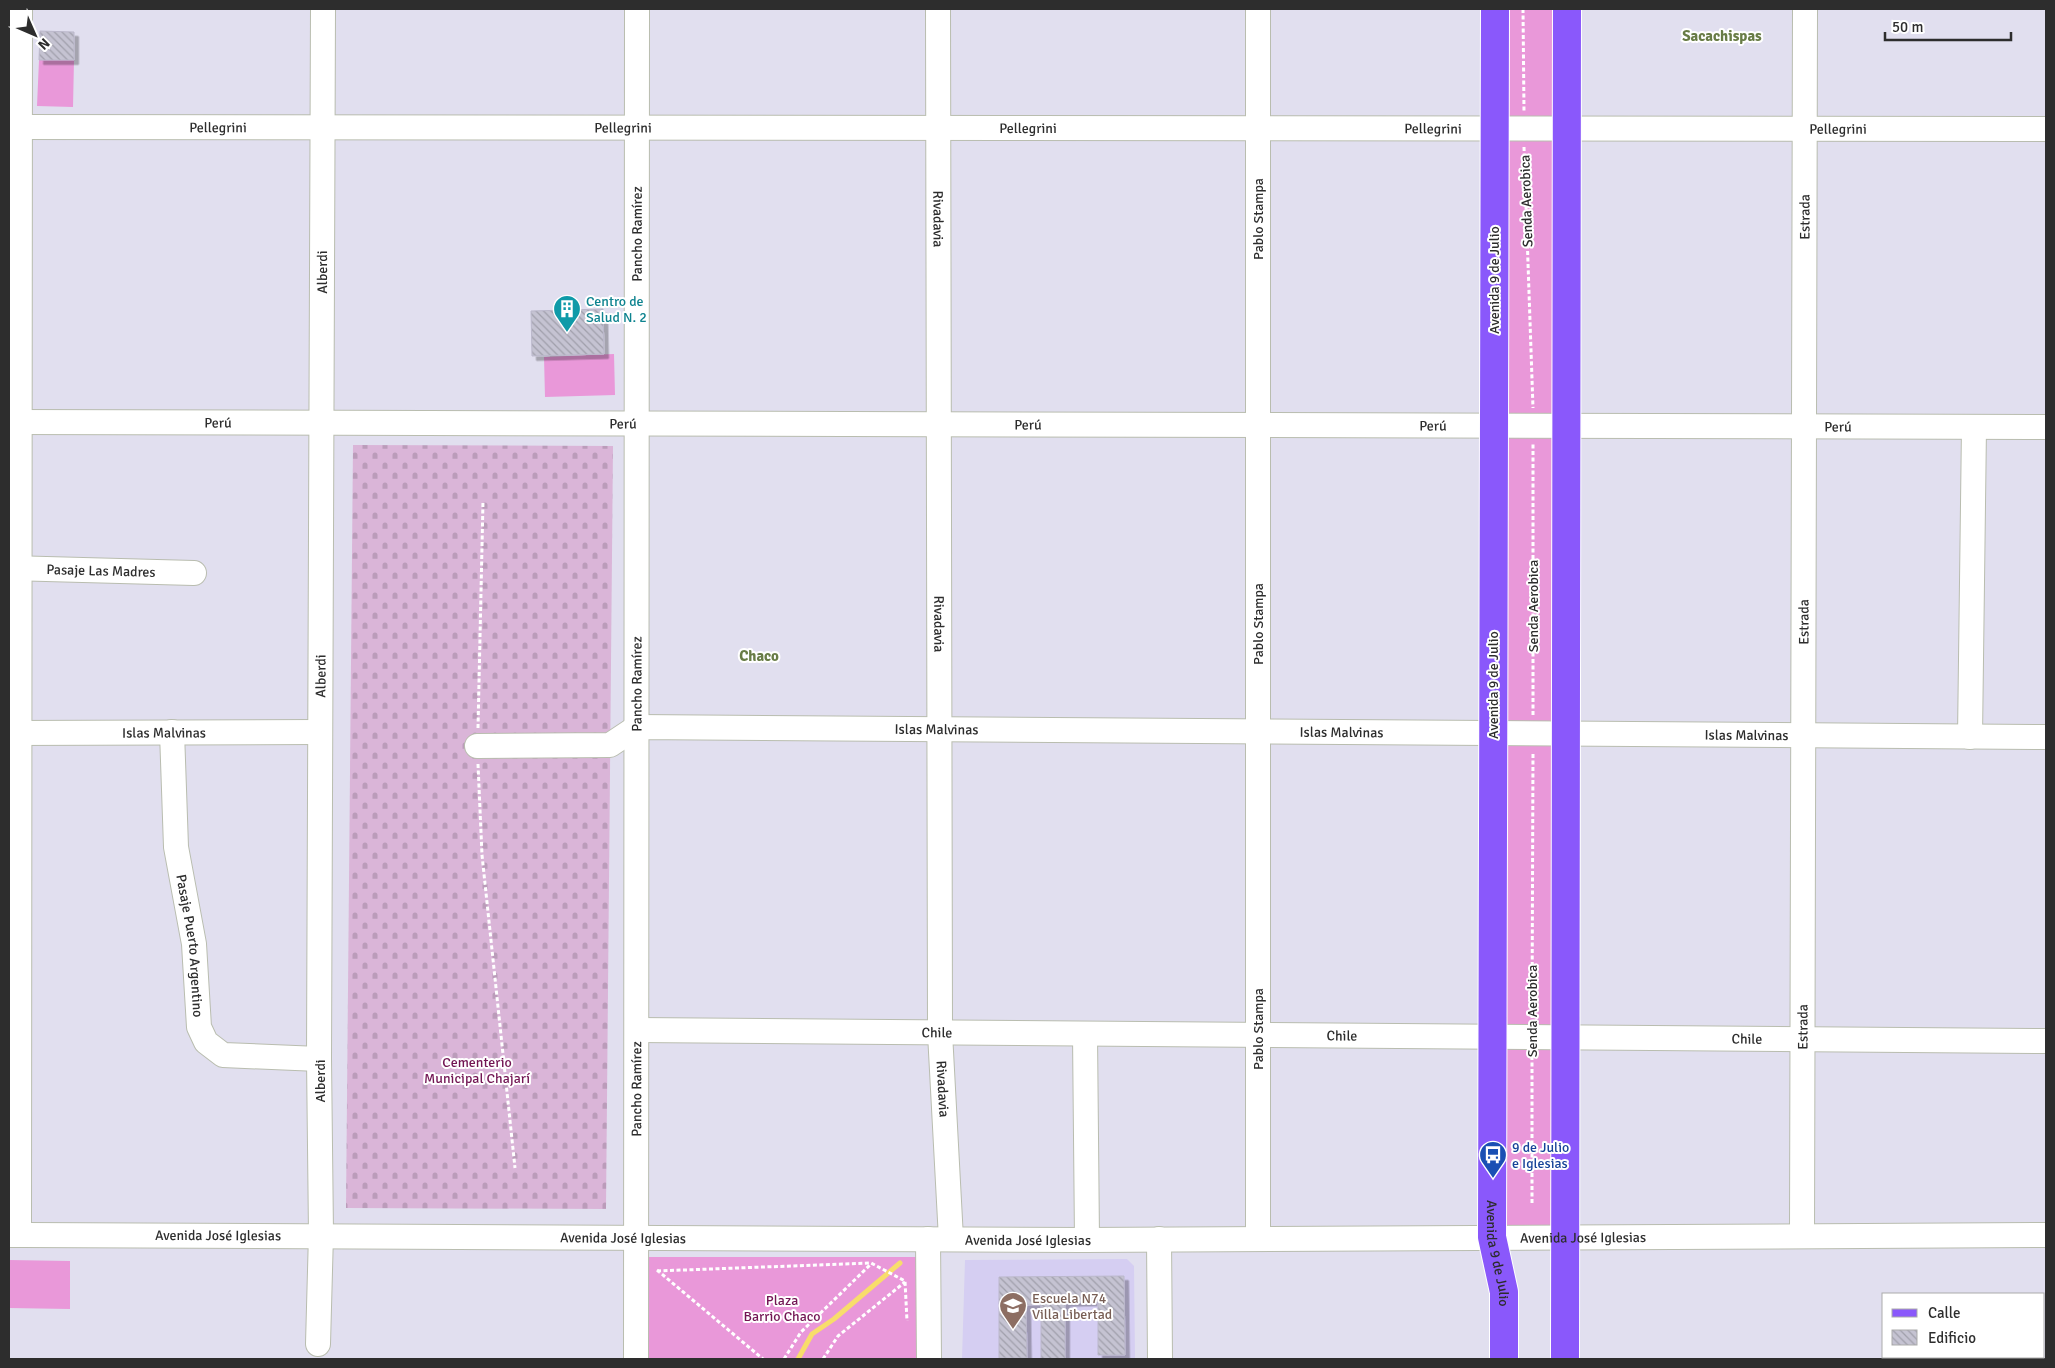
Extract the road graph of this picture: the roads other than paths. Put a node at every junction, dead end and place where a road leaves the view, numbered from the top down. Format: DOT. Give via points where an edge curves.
graph roads {
  1 [pos="20,9"];
  2 [pos="323,9"];
  3 [pos="637,9"];
  4 [pos="938,9"];
  5 [pos="1258,9"];
  6 [pos="1495,9"];
  7 [pos="1567,9"];
  8 [pos="1805,9"];
  9 [pos="14,128"];
  10 [pos="322,128"];
  11 [pos="637,128"];
  12 [pos="939,128"];
  13 [pos="1258,128"];
  14 [pos="1495,128"];
  15 [pos="1567,128"];
  16 [pos="1804,129"];
  17 [pos="2046,129"];
  18 [pos="14,422"];
  19 [pos="321,422"];
  20 [pos="637,423"];
  21 [pos="939,424"];
  22 [pos="1258,425"];
  23 [pos="1494,426"];
  24 [pos="1566,426"];
  25 [pos="1804,426"];
  26 [pos="1974,427"];
  27 [pos="2046,427"];
  28 [pos="13,568"];
  29 [pos="194,573"];
  30 [pos="637,727"];
  31 [pos="940,729"];
  32 [pos="13,732"];
  33 [pos="172,732"];
  34 [pos="320,732"];
  35 [pos="1258,732"];
  36 [pos="1493,733"];
  37 [pos="1566,734"];
  38 [pos="1803,735"];
  39 [pos="1970,737"];
  40 [pos="2046,737"];
  41 [pos="477,746"];
  42 [pos="637,1030"];
  43 [pos="940,1033"];
  44 [pos="1085,1034"];
  45 [pos="1258,1035"];
  46 [pos="1493,1037"];
  47 [pos="1565,1038"];
  48 [pos="1802,1040"];
  49 [pos="2046,1041"];
  50 [pos="319,1059"];
  51 [pos="321,1234"];
  52 [pos="14,1235"];
  53 [pos="2046,1235"];
  54 [pos="1802,1236"];
  55 [pos="1564,1237"];
  56 [pos="636,1238"];
  57 [pos="1492,1238"];
  58 [pos="940,1239"];
  59 [pos="1159,1239"];
  60 [pos="1258,1239"];
  61 [pos="1087,1240"];
  62 [pos="318,1344"];
  63 [pos="636,1359"];
  64 [pos="929,1359"];
  65 [pos="1160,1359"];
  66 [pos="1504,1359"];
  67 [pos="1565,1359"];
  1 -- 9 [label="street"];
  2 -- 10 [label="street, Alberdi"];
  3 -- 11 [label="street, Pancho Ramírez"];
  4 -- 12 [label="street, Rivadavia"];
  5 -- 13 [label="street, Pablo Stampa"];
  6 -- 14 [label="main road, Avenida 9 de Julio"];
  7 -- 15 [label="main road"];
  8 -- 16 [label="street, Estrada"];
  9 -- 10 [label="street, Pellegrini"];
  9 -- 18 [label="street"];
  10 -- 11 [label="street, Pellegrini"];
  10 -- 19 [label="street, Alberdi"];
  11 -- 12 [label="street, Pellegrini"];
  11 -- 20 [label="street, Pancho Ramírez"];
  12 -- 13 [label="street, Pellegrini"];
  12 -- 21 [label="street, Rivadavia"];
  13 -- 14 [label="street, Pellegrini"];
  13 -- 22 [label="street, Pablo Stampa"];
  14 -- 15 [label="street, Pellegrini"];
  14 -- 23 [label="main road, Avenida 9 de Julio"];
  15 -- 16 [label="street, Pellegrini"];
  15 -- 24 [label="main road"];
  16 -- 17 [label="street, Pellegrini"];
  16 -- 25 [label="street, Estrada"];
  18 -- 19 [label="street, Perú"];
  18 -- 28 [label="street"];
  19 -- 20 [label="street, Perú"];
  19 -- 34 [label="street, Alberdi"];
  20 -- 21 [label="street, Perú"];
  20 -- 30 [label="street, Pancho Ramírez"];
  21 -- 22 [label="street, Perú"];
  21 -- 31 [label="street, Rivadavia"];
  22 -- 23 [label="street, Perú"];
  22 -- 35 [label="street, Pablo Stampa"];
  23 -- 24 [label="street, Perú"];
  23 -- 36 [label="main road, Avenida 9 de Julio"];
  24 -- 25 [label="street, Perú"];
  24 -- 37 [label="main road"];
  25 -- 26 [label="street, Perú"];
  25 -- 38 [label="street, Estrada"];
  26 -- 27 [label="street, Perú"];
  26 -- 39 [label="street"];
  28 -- 29 [label="street, Pasaje Las Madres"];
  28 -- 32 [label="street"];
  30 -- 31 [label="street, Islas Malvinas"];
  30 -- 41 [label="street" via="610,745"];
  30 -- 42 [label="street, Pancho Ramírez"];
  31 -- 35 [label="street, Islas Malvinas"];
  31 -- 43 [label="street, Rivadavia"];
  32 -- 33 [label="street, Islas Malvinas"];
  32 -- 52 [label="street"];
  33 -- 34 [label="street, Islas Malvinas"];
  33 -- 50 [label="street, Pasaje Puerto Argentino" via="176,848 194,944 199,1027 206,1042 223,1055"];
  34 -- 50 [label="street, Alberdi"];
  35 -- 36 [label="street, Islas Malvinas"];
  35 -- 45 [label="street, Pablo Stampa"];
  36 -- 37 [label="street, Islas Malvinas"];
  36 -- 46 [label="main road, Avenida 9 de Julio"];
  37 -- 38 [label="street, Islas Malvinas"];
  37 -- 47 [label="main road"];
  38 -- 39 [label="street, Islas Malvinas"];
  38 -- 48 [label="street, Estrada"];
  39 -- 40 [label="street, Islas Malvinas"];
  42 -- 43 [label="street, Chile"];
  42 -- 56 [label="street, Pancho Ramírez"];
  43 -- 44 [label="street, Chile"];
  43 -- 58 [label="street, Rivadavia"];
  44 -- 45 [label="street, Chile"];
  44 -- 61 [label="street"];
  45 -- 46 [label="street, Chile"];
  45 -- 60 [label="street, Pablo Stampa"];
  46 -- 47 [label="street, Chile"];
  46 -- 57 [label="main road, Avenida 9 de Julio"];
  47 -- 48 [label="street, Chile"];
  47 -- 55 [label="main road"];
  48 -- 49 [label="street, Chile"];
  48 -- 54 [label="street, Estrada"];
  50 -- 51 [label="street, Alberdi"];
  51 -- 52 [label="street, Avenida José Iglesias"];
  51 -- 56 [label="street, Avenida José Iglesias"];
  51 -- 62 [label="street, Alberdi"];
  53 -- 54 [label="street, Avenida José Iglesias"];
  54 -- 55 [label="street, Avenida José Iglesias"];
  55 -- 57 [label="street, Avenida José Iglesias"];
  55 -- 67 [label="main road"];
  56 -- 58 [label="street, Avenida José Iglesias"];
  56 -- 63 [label="street, Pancho Ramírez"];
  57 -- 60 [label="street, Avenida José Iglesias"];
  57 -- 66 [label="main road, Avenida 9 de Julio" via="1504,1292"];
  58 -- 61 [label="street, Avenida José Iglesias"];
  58 -- 64 [label="street, Rivadavia"];
  59 -- 60 [label="street, Avenida José Iglesias"];
  59 -- 61 [label="street, Avenida José Iglesias"];
  59 -- 65 [label="street"];
}
